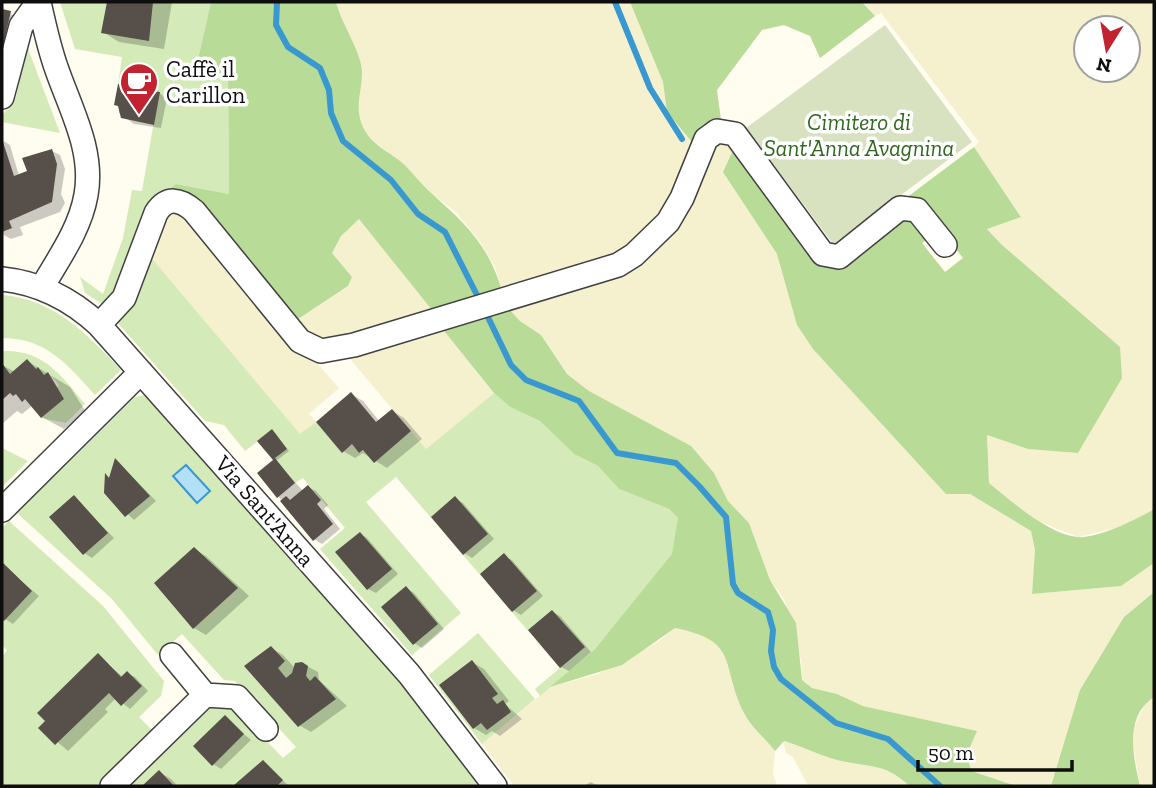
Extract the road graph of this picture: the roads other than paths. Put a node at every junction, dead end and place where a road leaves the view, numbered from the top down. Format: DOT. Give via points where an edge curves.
graph roads {
  1 [pos="39,2"];
  2 [pos="2,97"];
  3 [pos="945,245"];
  4 [pos="2,279"];
  5 [pos="42,287"];
  6 [pos="99,325"];
  7 [pos="141,372"];
  8 [pos="2,510"];
  9 [pos="172,656"];
  10 [pos="205,695"];
  11 [pos="266,729"];
  12 [pos="112,786"];
  13 [pos="495,786"];
  1 -- 2 [label="street" via="21,26"];
  1 -- 5 [label="street" via="50,49 84,143 88,172 77,223"];
  3 -- 6 [label="street" via="917,211 900,208 839,257 823,254 735,134 717,131 706,139 676,212 634,255 591,275 332,351 313,348 300,341 194,211 173,200 156,213 124,298"];
  4 -- 5 [label="street, Via Sant'Anna"];
  5 -- 6 [label="street, Via Sant'Anna"];
  6 -- 7 [label="street, Via Sant'Anna"];
  7 -- 8 [label="street"];
  7 -- 13 [label="street, Via Sant'Anna" via="409,674"];
  9 -- 10 [label="street"];
  10 -- 11 [label="street" via="236,697"];
  10 -- 12 [label="street"];
}
